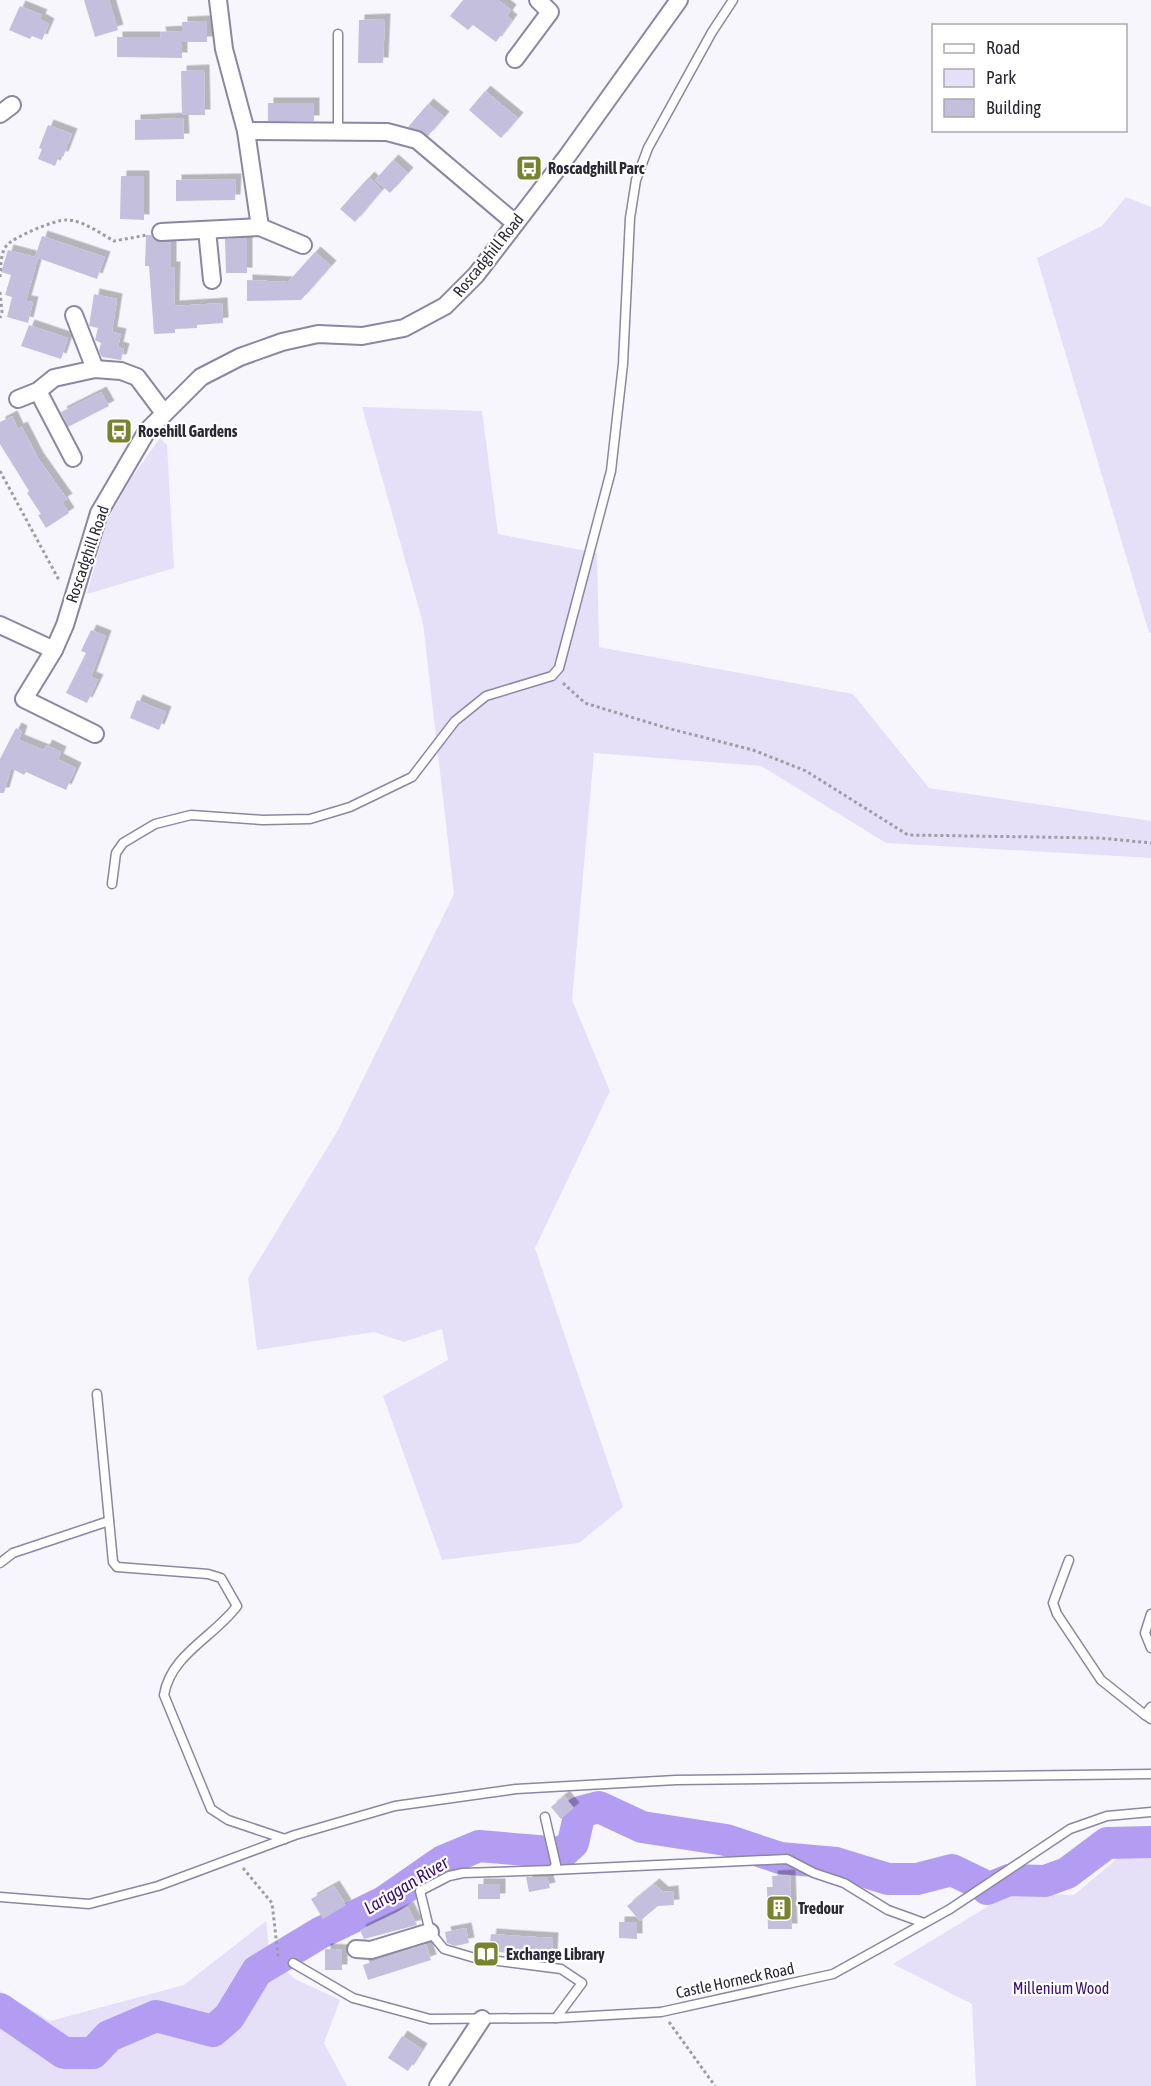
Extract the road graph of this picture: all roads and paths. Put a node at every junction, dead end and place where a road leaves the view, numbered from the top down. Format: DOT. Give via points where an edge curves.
graph roads {
  1 [pos="219,0"];
  2 [pos="538,0"];
  3 [pos="679,0"];
  4 [pos="733,0"];
  5 [pos="338,34"];
  6 [pos="515,59"];
  7 [pos="246,131"];
  8 [pos="338,132"];
  9 [pos="515,223"];
  10 [pos="260,227"];
  11 [pos="207,230"];
  12 [pos="161,232"];
  13 [pos="303,244"];
  14 [pos="0,277"];
  15 [pos="212,280"];
  16 [pos="0,292"];
  17 [pos="74,315"];
  18 [pos="0,318"];
  19 [pos="95,369"];
  20 [pos="38,391"];
  21 [pos="18,399"];
  22 [pos="164,413"];
  23 [pos="73,459"];
  24 [pos="0,471"];
  25 [pos="71,603"];
  26 [pos="0,625"];
  27 [pos="54,650"];
  28 [pos="552,676"];
  29 [pos="95,734"];
  30 [pos="1151,843"];
  31 [pos="112,884"];
  32 [pos="97,1394"];
  33 [pos="110,1521"];
  34 [pos="1069,1560"];
  35 [pos="0,1563"];
  36 [pos="1151,1614"];
  37 [pos="1151,1648"];
  38 [pos="1151,1707"];
  39 [pos="1148,1717"];
  40 [pos="1151,1774"];
  41 [pos="1151,1812"];
  42 [pos="545,1817"];
  43 [pos="285,1839"];
  44 [pos="234,1857"];
  45 [pos="554,1867"];
  46 [pos="0,1897"];
  47 [pos="924,1923"];
  48 [pos="430,1932"];
  49 [pos="356,1949"];
  50 [pos="278,1955"];
  51 [pos="293,1963"];
  52 [pos="661,2012"];
  53 [pos="556,2018"];
  54 [pos="482,2019"];
  55 [pos="438,2086"];
  56 [pos="715,2086"];
  1 -- 7 [label="street" via="224,49"];
  2 -- 6 [label="street" via="550,12"];
  3 -- 9 [label="street, Roscadghill Road"];
  4 -- 28 [label="lane" via="648,148 636,180 611,471 583,585 559,668"];
  5 -- 8 [label="lane"];
  7 -- 8 [label="street"];
  7 -- 10 [label="street"];
  8 -- 9 [label="street" via="387,132 417,140"];
  9 -- 22 [label="street, Roscadghill Road" via="476,275 445,306 426,318 404,328 362,336 318,334 240,357 201,377"];
  10 -- 11 [label="street"];
  10 -- 13 [label="street"];
  11 -- 12 [label="street"];
  11 -- 15 [label="street"];
  12 -- 14 [label="path" via="114,241 67,219 38,228 7,245"];
  16 -- 18 [label="path"];
  17 -- 19 [label="street"];
  19 -- 20 [label="street" via="54,378"];
  19 -- 22 [label="street" via="121,370 137,377"];
  20 -- 21 [label="street"];
  20 -- 23 [label="street"];
  22 -- 25 [label="street, Roscadghill Road" via="147,431 99,513"];
  24 -- 25 [label="path"];
  25 -- 27 [label="street, Roscadghill Road"];
  26 -- 27 [label="street"];
  27 -- 29 [label="street, Roscadghill Road" via="24,699"];
  28 -- 30 [label="path" via="585,703 753,750 806,771 908,835 1100,838"];
  28 -- 31 [label="lane" via="486,696 455,721 412,777 350,807 310,819 191,815 155,824 123,843 116,854"];
  32 -- 33 [label="lane"];
  33 -- 35 [label="lane" via="14,1552"];
  33 -- 43 [label="lane" via="113,1562 117,1567 208,1574 221,1578 231,1592 237,1606 224,1624 182,1657 164,1695 212,1809 228,1820"];
  34 -- 39 [label="lane" via="1053,1603 1057,1614 1101,1680"];
  36 -- 37 [label="lane" via="1145,1633"];
  38 -- 39 [label="lane"];
  40 -- 43 [label="lane" via="676,1780 516,1789 394,1806"];
  41 -- 47 [label="lane, Castle Horneck Road" via="1107,1816 1070,1829"];
  42 -- 45 [label="lane"];
  43 -- 44 [label="lane"];
  44 -- 46 [label="lane" via="158,1886 89,1904"];
  44 -- 50 [label="path" via="272,1903"];
  45 -- 47 [label="lane" via="787,1859 844,1884 888,1910"];
  45 -- 48 [label="lane" via="463,1872 433,1884 420,1891"];
  47 -- 52 [label="lane, Castle Horneck Road" via="833,1974"];
  48 -- 49 [label="street" via="371,1950"];
  48 -- 53 [label="lane" via="444,1949 475,1958 561,1969 582,1983"];
  51 -- 54 [label="lane, Castle Horneck Road" via="352,1998 430,2019"];
  52 -- 53 [label="lane, Castle Horneck Road"];
  52 -- 56 [label="path"];
  53 -- 54 [label="lane, Castle Horneck Road"];
  54 -- 55 [label="street"];
}
